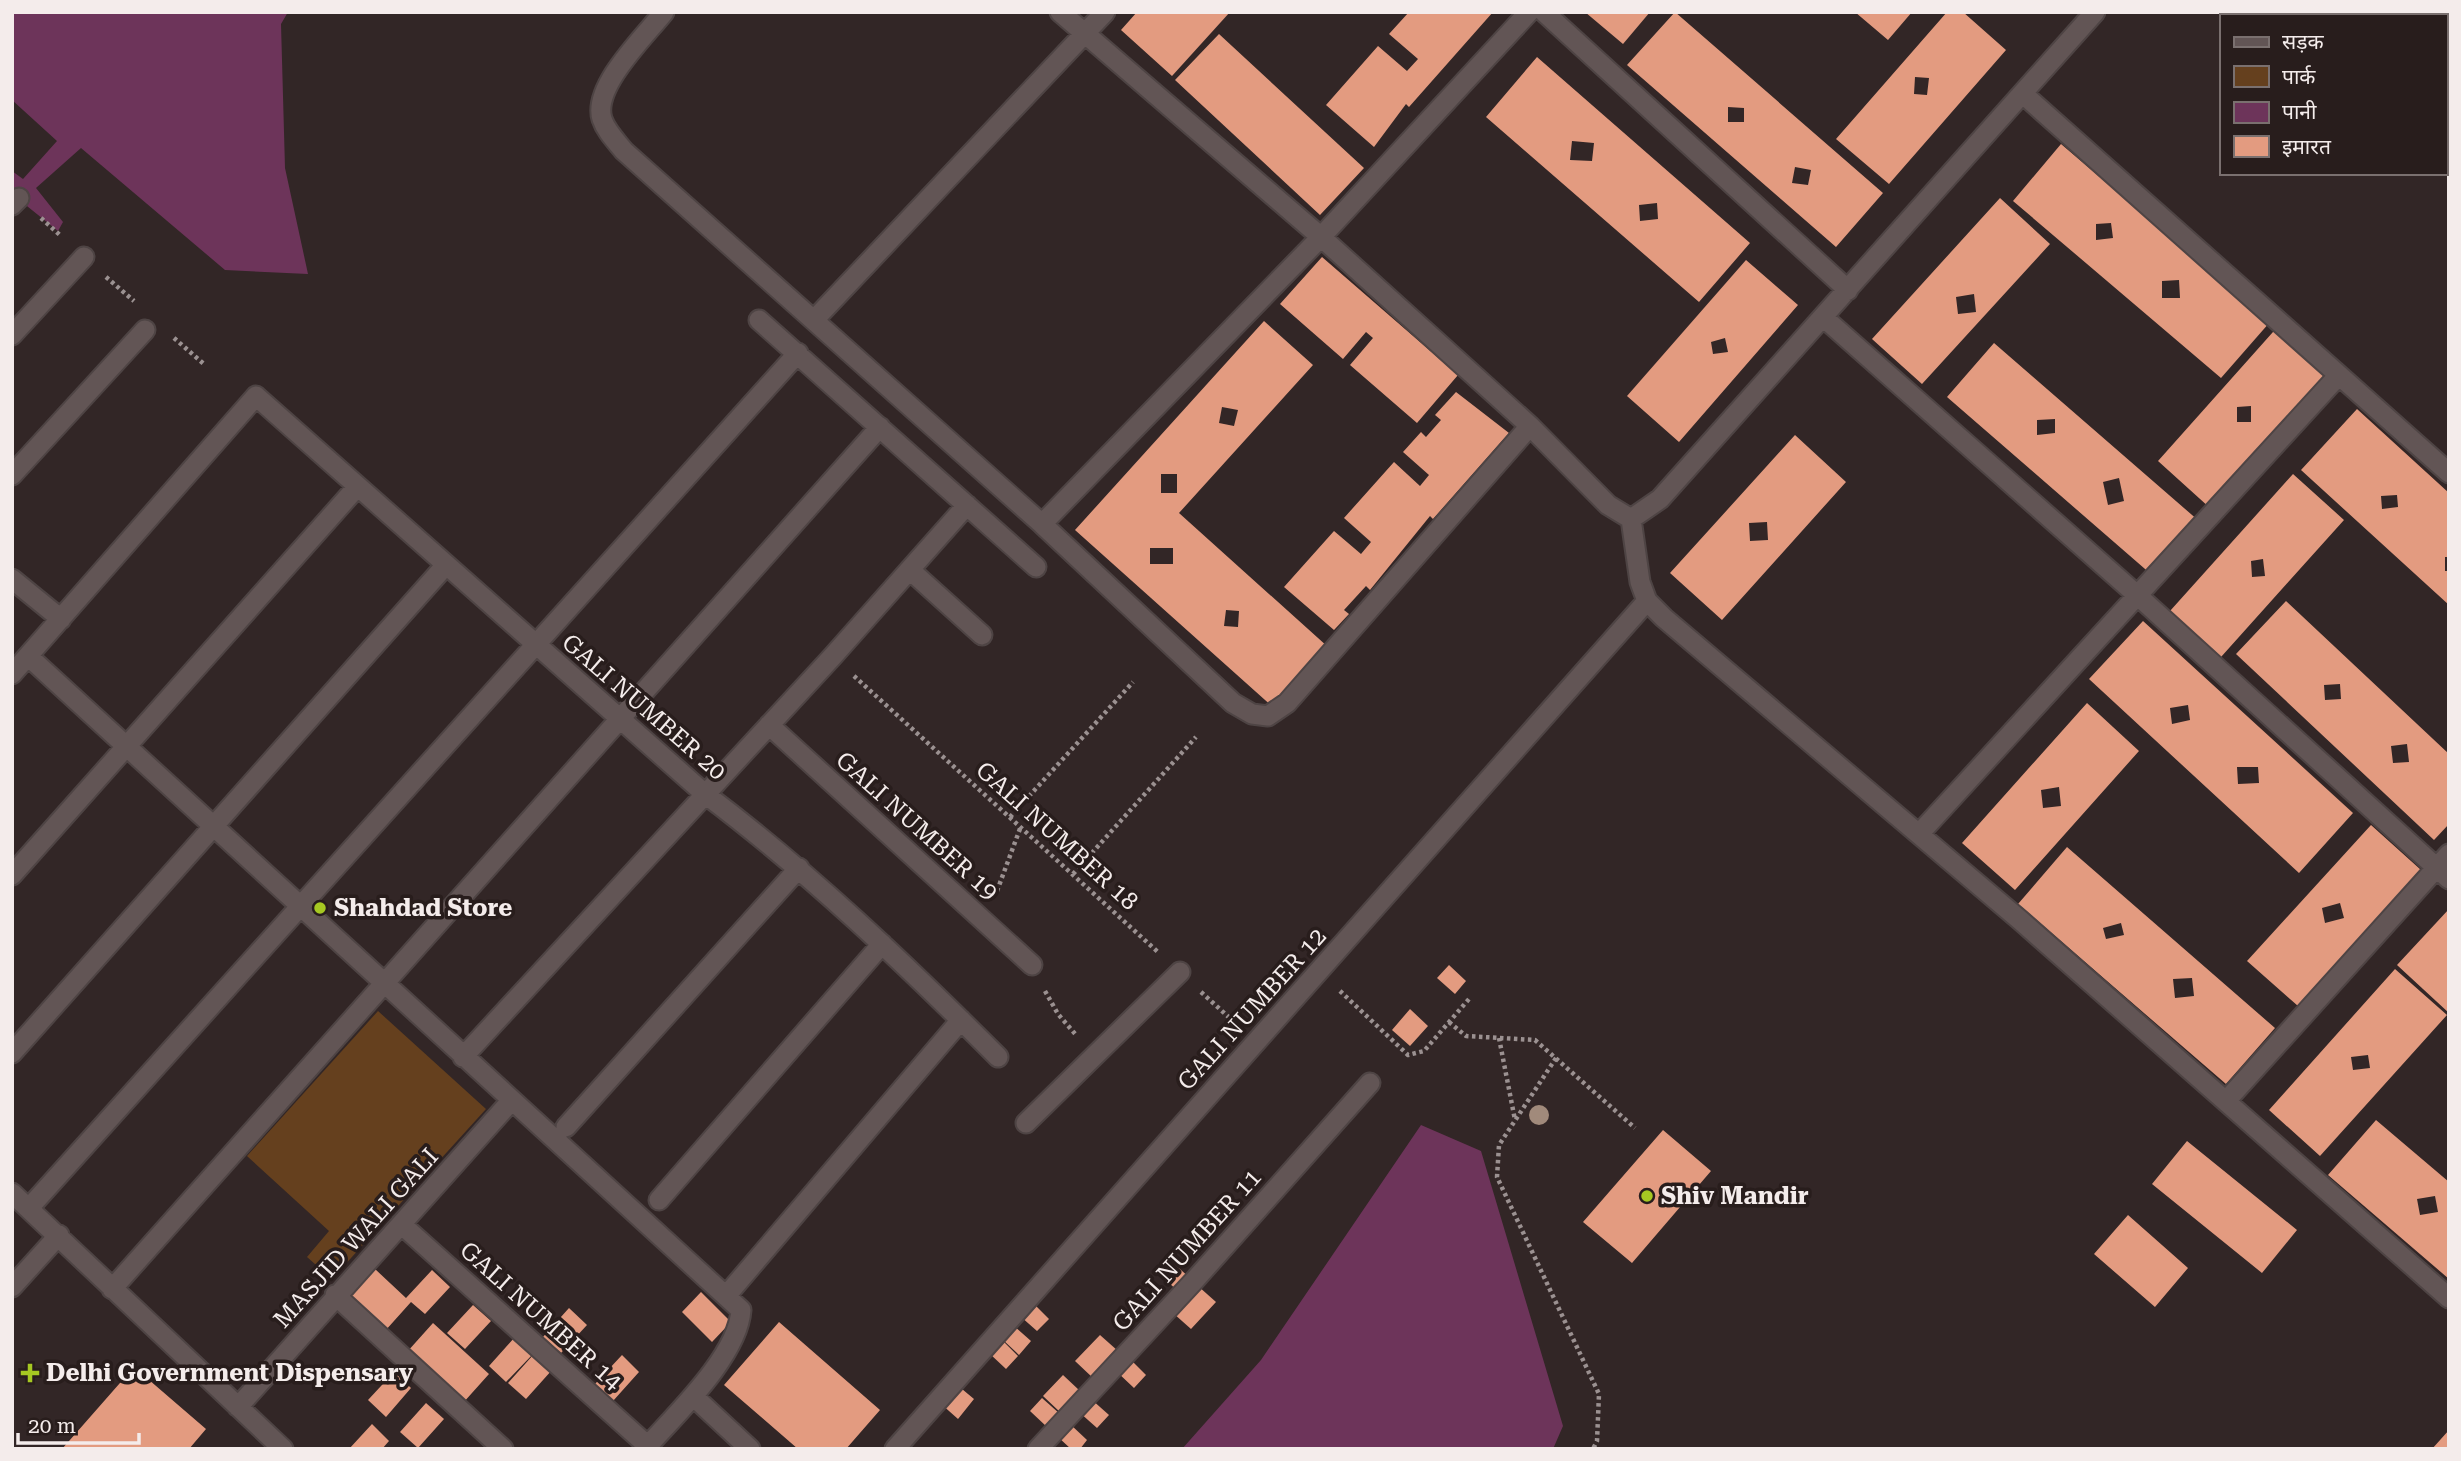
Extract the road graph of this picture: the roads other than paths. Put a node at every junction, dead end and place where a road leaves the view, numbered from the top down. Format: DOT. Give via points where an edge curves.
graph roads {
  1 [pos="664,12"];
  2 [pos="1060,12"];
  3 [pos="1105,12"];
  4 [pos="1529,12"];
  5 [pos="1544,12"];
  6 [pos="2095,12"];
  7 [pos="1085,34"];
  8 [pos="2023,94"];
  9 [pos="1321,237"];
  10 [pos="84,257"];
  11 [pos="1848,290"];
  12 [pos="1823,317"];
  13 [pos="759,320"];
  14 [pos="814,320"];
  15 [pos="145,330"];
  16 [pos="12,335"];
  17 [pos="797,354"];
  18 [pos="2339,374"];
  19 [pos="1530,426"];
  20 [pos="880,428"];
  21 [pos="2449,473"];
  22 [pos="12,475"];
  23 [pos="357,486"];
  24 [pos="967,505"];
  25 [pos="1631,519"];
  26 [pos="1042,524"];
  27 [pos="445,566"];
  28 [pos="1037,567"];
  29 [pos="910,570"];
  30 [pos="12,579"];
  31 [pos="2137,595"];
  32 [pos="1647,601"];
  33 [pos="61,620"];
  34 [pos="982,635"];
  35 [pos="535,645"];
  36 [pos="28,656"];
  37 [pos="12,674"];
  38 [pos="620,718"];
  39 [pos="769,725"];
  40 [pos="127,747"];
  41 [pos="705,794"];
  42 [pos="215,828"];
  43 [pos="1919,834"];
  44 [pos="2445,867"];
  45 [pos="799,868"];
  46 [pos="12,875"];
  47 [pos="302,908"];
  48 [pos="882,944"];
  49 [pos="1032,965"];
  50 [pos="1180,972"];
  51 [pos="385,985"];
  52 [pos="961,1020"];
  53 [pos="12,1053"];
  54 [pos="463,1057"];
  55 [pos="998,1057"];
  56 [pos="1370,1083"];
  57 [pos="510,1101"];
  58 [pos="2226,1101"];
  59 [pos="1026,1122"];
  60 [pos="566,1126"];
  61 [pos="12,1193"];
  62 [pos="659,1200"];
  63 [pos="29,1208"];
  64 [pos="401,1223"];
  65 [pos="59,1235"];
  66 [pos="12,1287"];
  67 [pos="111,1289"];
  68 [pos="335,1295"];
  69 [pos="726,1296"];
  70 [pos="2449,1298"];
  71 [pos="693,1396"];
  72 [pos="238,1408"];
  73 [pos="646,1447"];
  74 [pos="283,1449"];
  75 [pos="503,1449"];
  76 [pos="750,1449"];
  77 [pos="895,1449"];
  78 [pos="1038,1449"];
  1 -- 14 [label="street" via="604,90 601,117 624,151"];
  2 -- 7 [label="street"];
  3 -- 7 [label="street"];
  4 -- 9 [label="street"];
  5 -- 11 [label="street"];
  6 -- 8 [label="street"];
  7 -- 9 [label="street"];
  7 -- 14 [label="street"];
  8 -- 11 [label="street"];
  8 -- 18 [label="street"];
  9 -- 19 [label="street"];
  9 -- 26 [label="street"];
  10 -- 16 [label="street"];
  11 -- 12 [label="street"];
  12 -- 25 [label="street" via="1660,499"];
  12 -- 31 [label="street"];
  13 -- 17 [label="street"];
  14 -- 26 [label="street"];
  15 -- 22 [label="street"];
  17 -- 20 [label="street"];
  17 -- 35 [label="street"];
  18 -- 21 [label="street"];
  18 -- 31 [label="street"];
  19 -- 25 [label="street" via="1608,505"];
  19 -- 26 [label="street" via="1287,703 1268,716 1252,714 1233,703"];
  20 -- 24 [label="street"];
  20 -- 38 [label="street"];
  23 -- 27 [label="street, GALI NUMBER 20"];
  23 -- 33 [label="street, GALI NUMBER 20" via="256,396"];
  23 -- 40 [label="street"];
  24 -- 28 [label="street"];
  24 -- 29 [label="street"];
  25 -- 32 [label="street"];
  27 -- 35 [label="street, GALI NUMBER 20"];
  27 -- 42 [label="street"];
  29 -- 34 [label="street"];
  29 -- 39 [label="street"];
  30 -- 33 [label="street"];
  31 -- 43 [label="street"];
  31 -- 44 [label="street"];
  32 -- 43 [label="street"];
  32 -- 77 [label="street, GALI NUMBER 12"];
  33 -- 36 [label="street"];
  35 -- 38 [label="street, GALI NUMBER 20"];
  35 -- 47 [label="street"];
  36 -- 37 [label="street"];
  36 -- 40 [label="street"];
  38 -- 41 [label="street, GALI NUMBER 20"];
  38 -- 51 [label="street"];
  39 -- 41 [label="street"];
  39 -- 49 [label="street, GALI NUMBER 19"];
  40 -- 42 [label="street"];
  40 -- 46 [label="street"];
  41 -- 45 [label="street, GALI NUMBER 20"];
  41 -- 54 [label="street"];
  42 -- 47 [label="street"];
  42 -- 53 [label="street"];
  43 -- 58 [label="street"];
  44 -- 58 [label="street"];
  45 -- 48 [label="street, GALI NUMBER 20"];
  45 -- 60 [label="street"];
  47 -- 51 [label="street"];
  47 -- 63 [label="street"];
  48 -- 52 [label="street, GALI NUMBER 20"];
  48 -- 62 [label="street"];
  50 -- 59 [label="street"];
  51 -- 54 [label="street"];
  51 -- 67 [label="street"];
  52 -- 55 [label="street, GALI NUMBER 20"];
  52 -- 69 [label="street"];
  54 -- 57 [label="street"];
  56 -- 78 [label="street, GALI NUMBER 11"];
  57 -- 64 [label="street, MASJID WALI GALI"];
  57 -- 69 [label="street"];
  58 -- 70 [label="street"];
  61 -- 63 [label="street"];
  63 -- 65 [label="street"];
  64 -- 68 [label="street, MASJID WALI GALI"];
  64 -- 73 [label="street, GALI NUMBER 14"];
  65 -- 66 [label="street"];
  65 -- 67 [label="street"];
  67 -- 72 [label="street"];
  68 -- 72 [label="street, MASJID WALI GALI"];
  68 -- 75 [label="street"];
  69 -- 71 [label="street" via="741,1310 740,1329"];
  71 -- 73 [label="street"];
  71 -- 76 [label="street"];
  72 -- 74 [label="street"];
}
